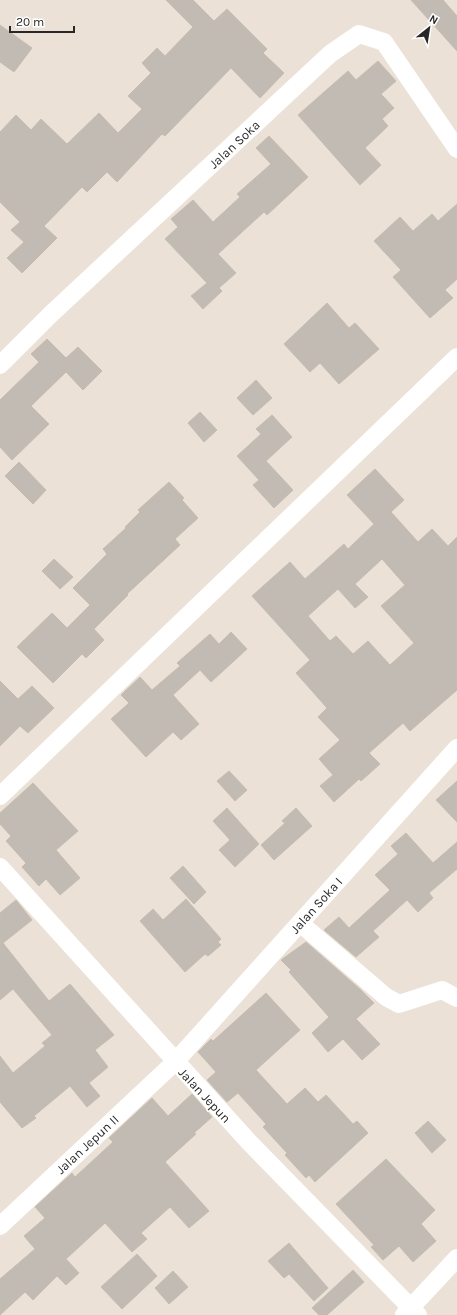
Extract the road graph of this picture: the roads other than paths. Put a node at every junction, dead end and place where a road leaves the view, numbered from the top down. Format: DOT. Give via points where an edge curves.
graph roads {
  1 [pos="457,149"];
  2 [pos="457,357"];
  3 [pos="0,365"];
  4 [pos="457,748"];
  5 [pos="0,796"];
  6 [pos="0,866"];
  7 [pos="300,923"];
  8 [pos="457,998"];
  9 [pos="175,1062"];
  10 [pos="0,1226"];
  11 [pos="457,1258"];
  12 [pos="411,1313"];
  1 -- 3 [label="street, Jalan Soka" via="384,42 359,34 330,54 51,314"];
  2 -- 5 [label="street"];
  4 -- 7 [label="street, Jalan Soka I"];
  6 -- 9 [label="street, Jalan Jepun"];
  7 -- 8 [label="street" via="386,997 399,1004 442,990"];
  7 -- 9 [label="street, Jalan Soka I"];
  9 -- 10 [label="street, Jalan Jepun II"];
  9 -- 12 [label="street, Jalan Jepun"];
  11 -- 12 [label="street"];
}
